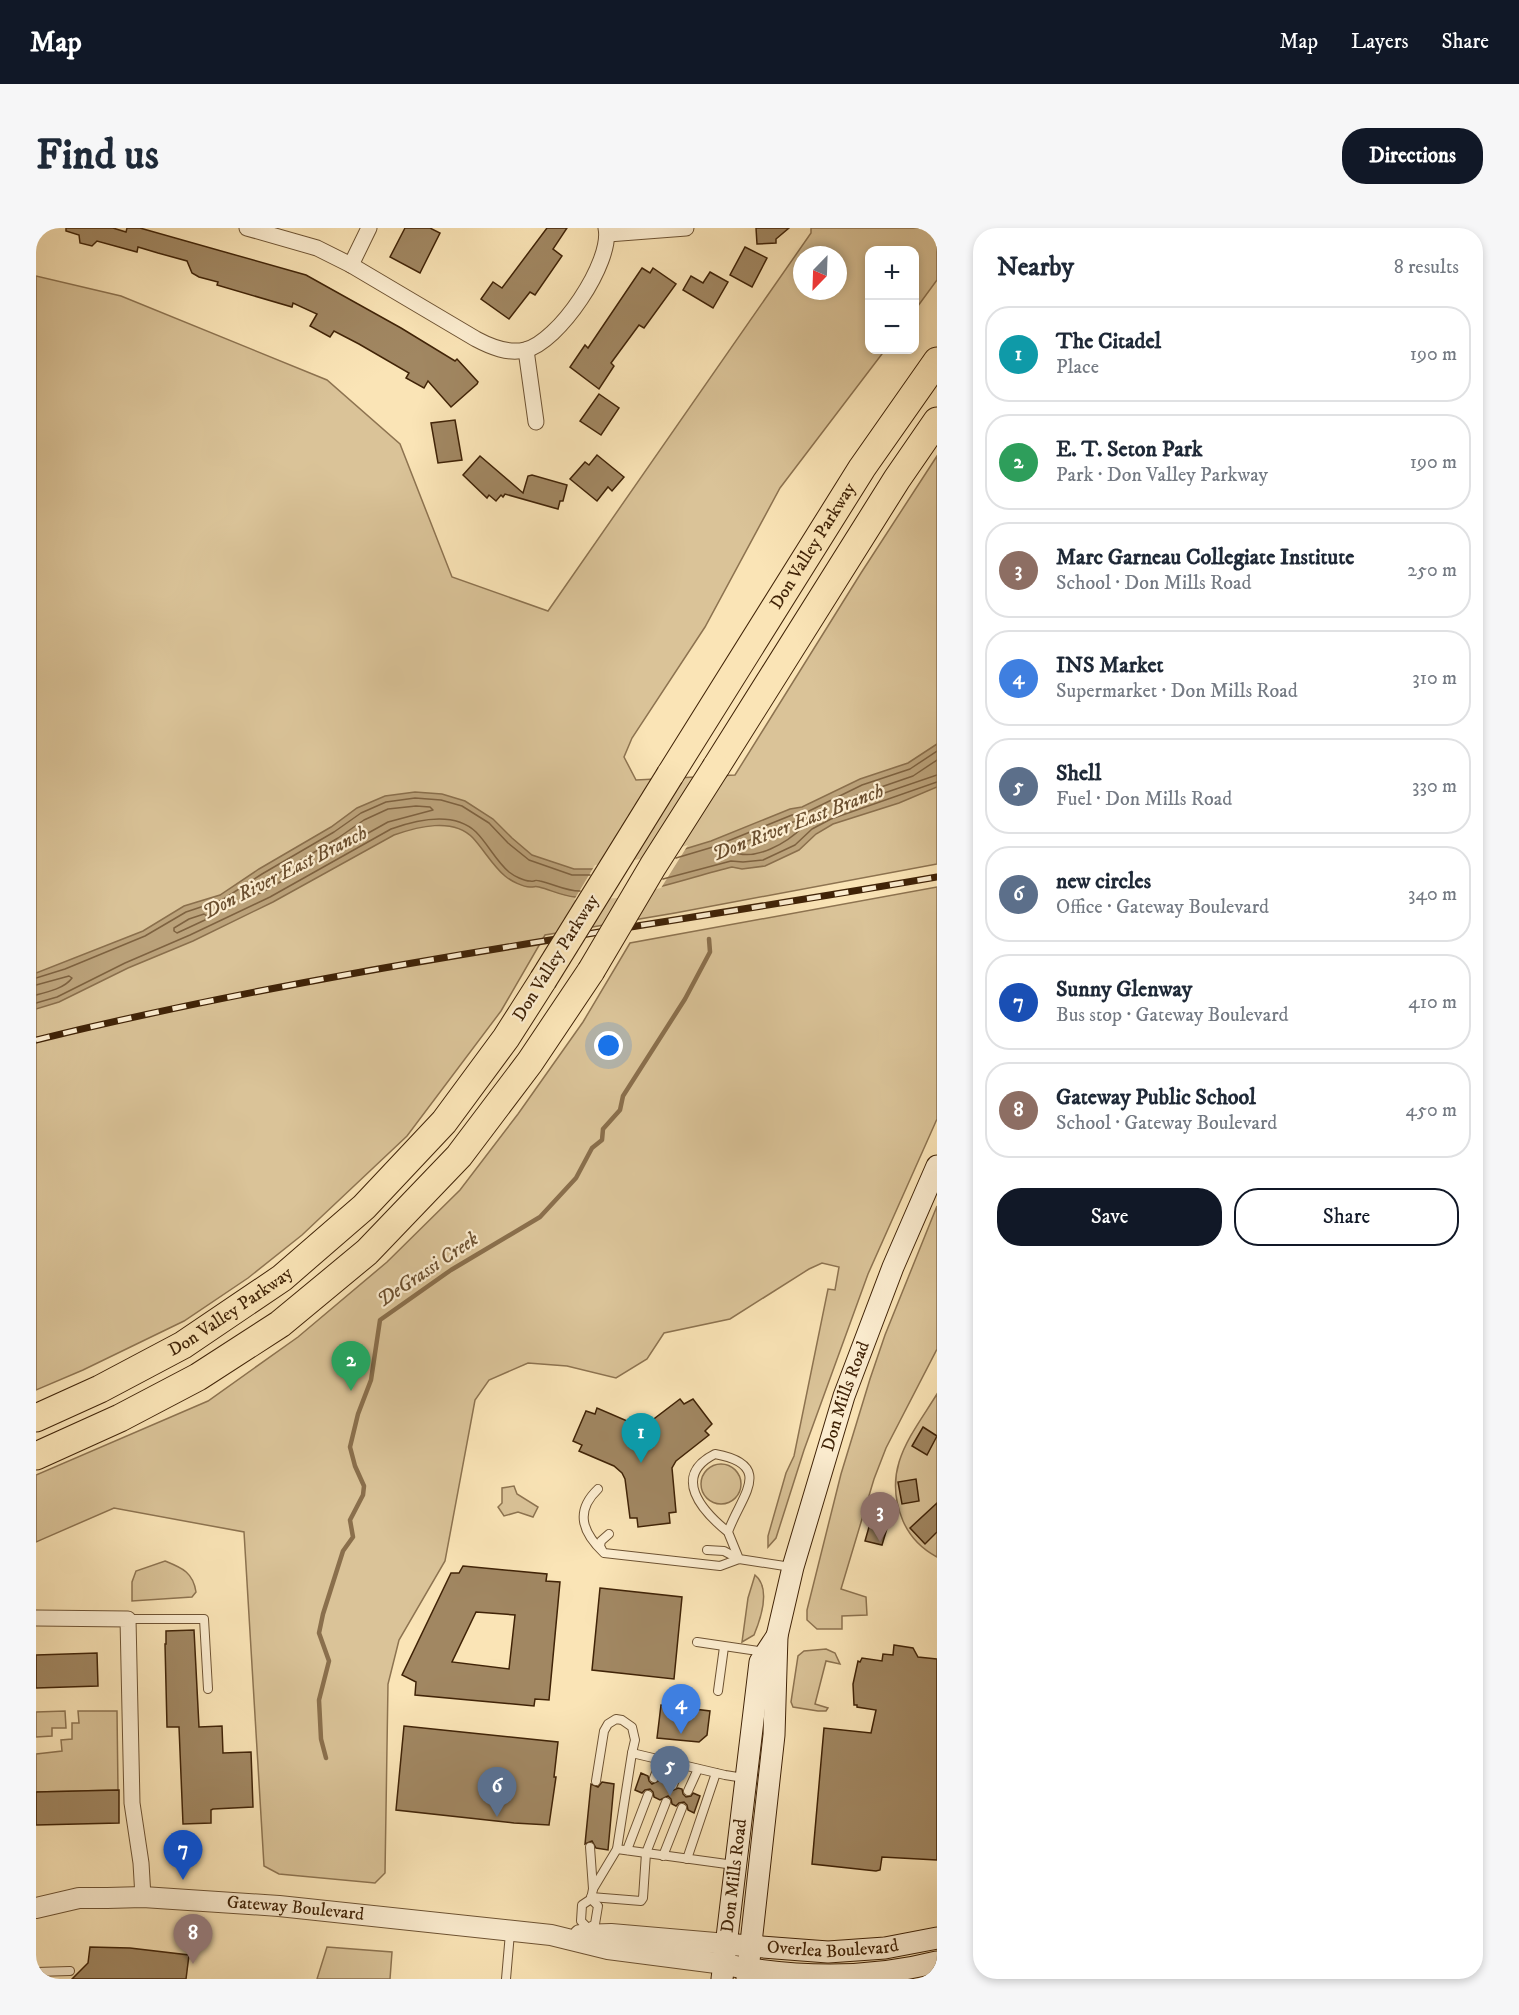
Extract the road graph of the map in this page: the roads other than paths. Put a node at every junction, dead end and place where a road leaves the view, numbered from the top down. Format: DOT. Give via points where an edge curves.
graph roads {
  1 [pos="247,228"];
  2 [pos="369,228"];
  3 [pos="686,228"];
  4 [pos="607,231"];
  5 [pos="351,265"];
  6 [pos="526,350"];
  7 [pos="937,362"];
  8 [pos="937,421"];
  9 [pos="536,422"];
  10 [pos="937,1166"];
  11 [pos="36,1418"];
  12 [pos="36,1456"];
  13 [pos="598,1489"];
  14 [pos="728,1532"];
  15 [pos="609,1534"];
  16 [pos="707,1550"];
  17 [pos="604,1553"];
  18 [pos="739,1559"];
  19 [pos="793,1567"];
  20 [pos="36,1618"];
  21 [pos="128,1619"];
  22 [pos="697,1642"];
  23 [pos="772,1644"];
  24 [pos="724,1647"];
  25 [pos="208,1689"];
  26 [pos="718,1691"];
  27 [pos="632,1753"];
  28 [pos="661,1760"];
  29 [pos="681,1765"];
  30 [pos="698,1769"];
  31 [pos="716,1773"];
  32 [pos="654,1778"];
  33 [pos="745,1778"];
  34 [pos="596,1780"];
  35 [pos="673,1785"];
  36 [pos="688,1791"];
  37 [pos="648,1795"];
  38 [pos="666,1802"];
  39 [pos="682,1808"];
  40 [pos="590,1847"];
  41 [pos="617,1849"];
  42 [pos="627,1850"];
  43 [pos="646,1853"];
  44 [pos="663,1856"];
  45 [pos="687,1859"];
  46 [pos="736,1865"];
  47 [pos="592,1895"];
  48 [pos="143,1897"];
  49 [pos="36,1908"];
  50 [pos="587,1931"];
  51 [pos="510,1932"];
  52 [pos="556,1936"];
  53 [pos="937,1938"];
  54 [pos="750,1946"];
  55 [pos="724,1962"];
  56 [pos="937,1962"];
  57 [pos="70,1971"];
  58 [pos="36,1972"];
  59 [pos="747,1973"];
  60 [pos="506,1979"];
  1 -- 5 [label="street" via="317,248"];
  2 -- 5 [label="street"];
  3 -- 4 [label="street"];
  4 -- 6 [label="street" via="607,248 590,285 552,335"];
  5 -- 6 [label="street" via="491,347"];
  6 -- 9 [label="street"];
  7 -- 11 [label="highway, Don Valley Parkway, bridge" via="861,468 506,1038 444,1122 364,1207 292,1270 183,1346"];
  8 -- 12 [label="highway, Don Valley Parkway, bridge" via="591,971 530,1062 459,1156 367,1252 280,1324 198,1377"];
  10 -- 19 [label="main road, Don Mills Road" via="843,1396"];
  13 -- 17 [label="lane" via="587,1504 584,1526"];
  14 -- 14 [label="lane" via="749,1492 750,1478 737,1460 715,1454 696,1469 692,1484 700,1504"];
  14 -- 18 [label="lane"];
  15 -- 17 [label="lane" via="601,1540"];
  16 -- 18 [label="lane" via="724,1551"];
  17 -- 18 [label="lane" via="720,1566"];
  18 -- 19 [label="lane"];
  19 -- 23 [label="main road, Don Mills Road"];
  20 -- 21 [label="street"];
  21 -- 25 [label="lane" via="204,1619"];
  21 -- 48 [label="street" via="132,1803"];
  22 -- 24 [label="lane"];
  23 -- 24 [label="lane"];
  23 -- 33 [label="main road, Don Mills Road" via="760,1662"];
  23 -- 54 [label="main road, Don Mills Road" via="774,1735"];
  24 -- 26 [label="lane"];
  27 -- 28 [label="lane"];
  27 -- 34 [label="lane" via="632,1727 616,1719 608,1724"];
  27 -- 41 [label="lane"];
  28 -- 29 [label="lane"];
  28 -- 32 [label="lane"];
  29 -- 30 [label="lane"];
  29 -- 35 [label="lane"];
  30 -- 31 [label="lane"];
  30 -- 36 [label="lane"];
  31 -- 33 [label="lane"];
  31 -- 45 [label="lane"];
  33 -- 46 [label="main road, Don Mills Road"];
  37 -- 42 [label="lane"];
  38 -- 43 [label="lane"];
  39 -- 44 [label="lane"];
  40 -- 47 [label="lane"];
  41 -- 42 [label="lane"];
  41 -- 47 [label="lane"];
  42 -- 43 [label="lane"];
  43 -- 44 [label="lane"];
  43 -- 47 [label="lane" via="641,1901"];
  44 -- 45 [label="lane"];
  45 -- 46 [label="lane"];
  46 -- 55 [label="main road, Don Mills Road"];
  47 -- 50 [label="lane" via="598,1909 596,1923"];
  47 -- 50 [label="lane" via="582,1905 581,1921"];
  48 -- 49 [label="street, Gateway Boulevard" via="78,1898"];
  48 -- 51 [label="street, Gateway Boulevard" via="279,1906"];
  50 -- 52 [label="street, Gateway Boulevard"];
  50 -- 55 [label="street, Gateway Boulevard"];
  51 -- 52 [label="street, Gateway Boulevard"];
  51 -- 60 [label="lane"];
  52 -- 55 [label="street, Gateway Boulevard" via="608,1949"];
  53 -- 54 [label="main road, Overlea Boulevard" via="885,1948 828,1952"];
  54 -- 55 [label="main road, Overlea Boulevard"];
  54 -- 59 [label="main road, Don Mills Road"];
  55 -- 59 [label="main road, Overlea Boulevard"];
  56 -- 59 [label="main road, Overlea Boulevard" via="884,1973"];
  57 -- 58 [label="lane"];
}
